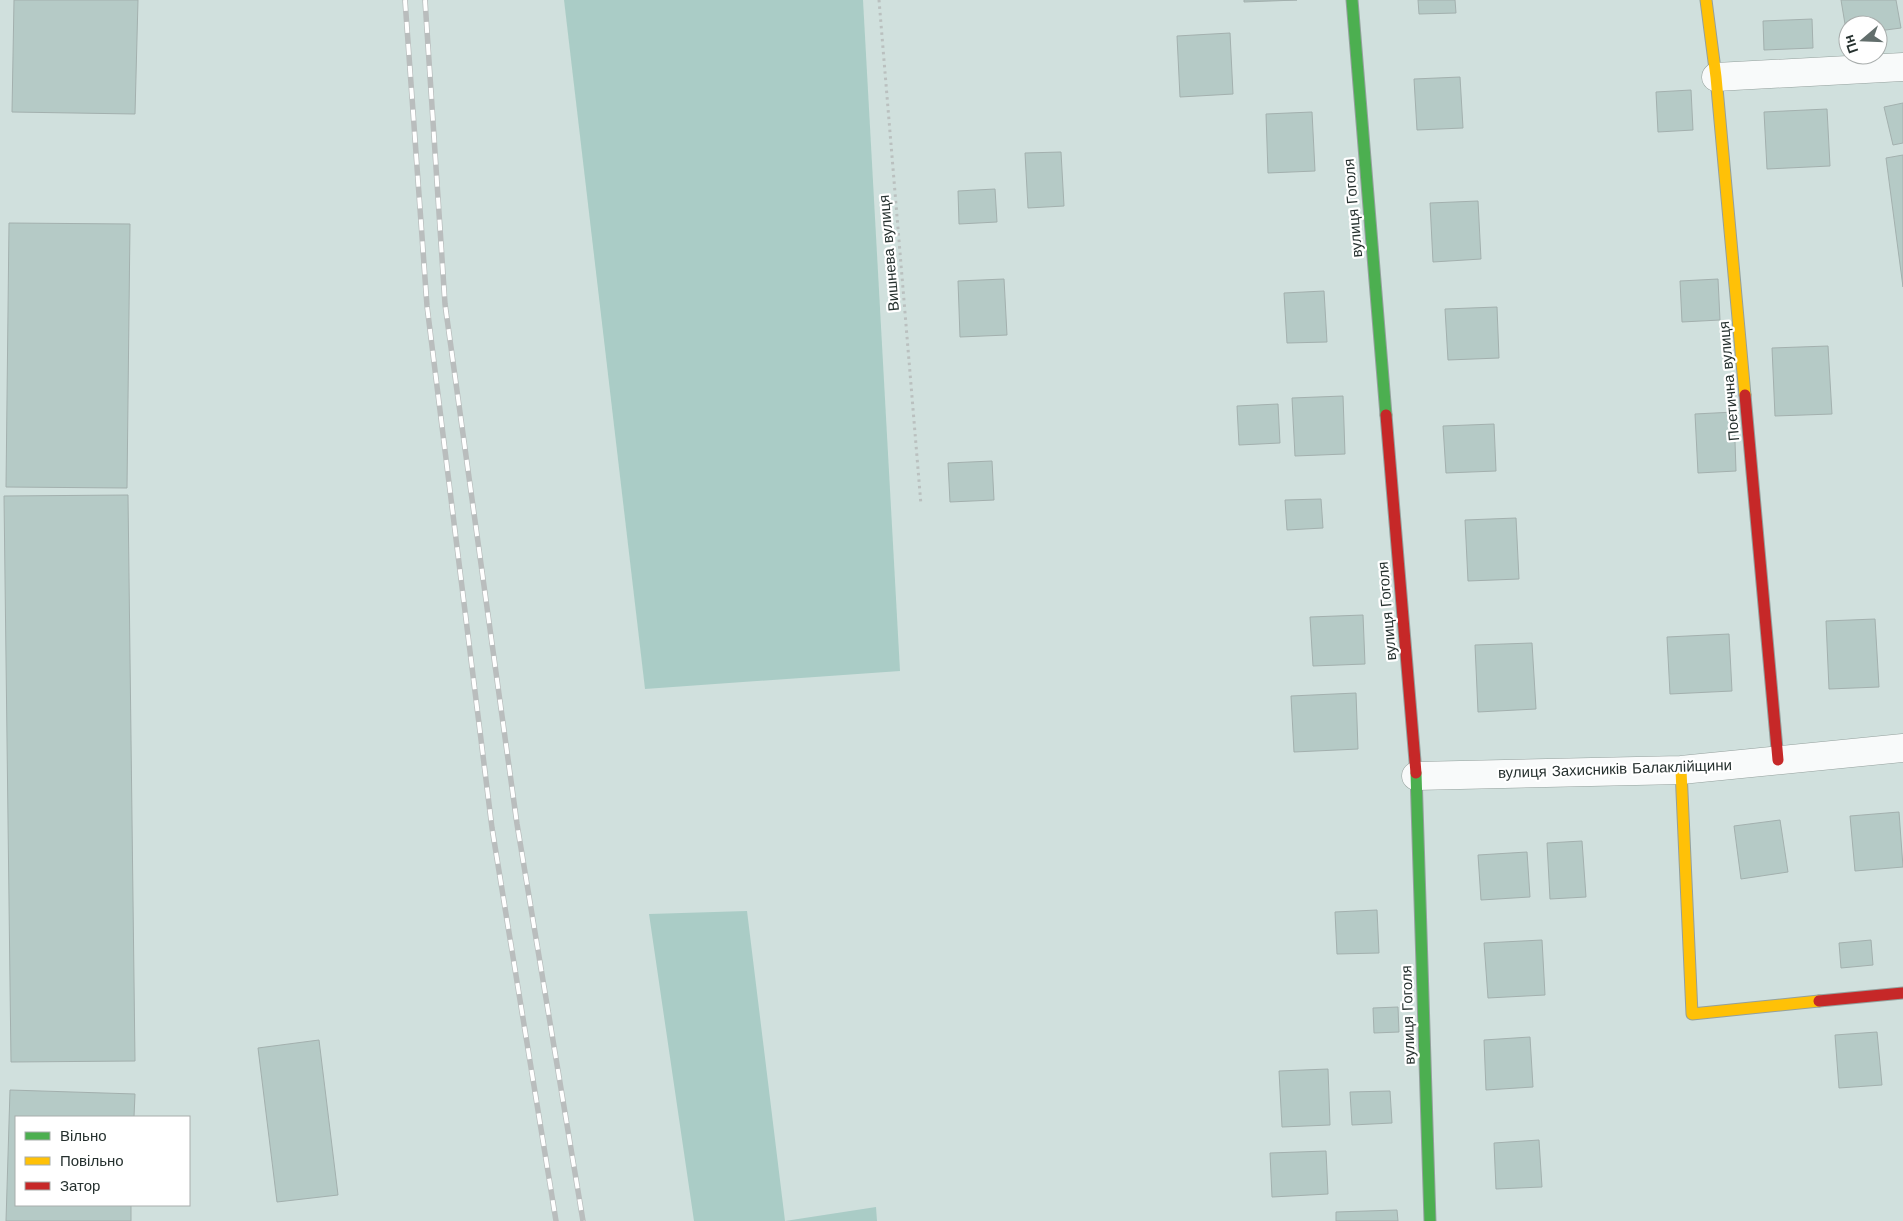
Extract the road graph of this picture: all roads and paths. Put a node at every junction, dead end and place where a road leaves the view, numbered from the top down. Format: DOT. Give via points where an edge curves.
graph roads {
  1 [pos="879,0"];
  2 [pos="1352,0"];
  3 [pos="1706,0"];
  4 [pos="1903,67"];
  5 [pos="1716,77"];
  6 [pos="921,505"];
  7 [pos="1903,748"];
  8 [pos="1778,760"];
  9 [pos="1681,770"];
  10 [pos="1416,776"];
  11 [pos="1903,992"];
  12 [pos="1430,1221"];
  1 -- 6 [label="path, Вишнева вулиця"];
  2 -- 10 [label="street, вулиця Гоголя"];
  3 -- 5 [label="street, Поетична вулиця"];
  4 -- 5 [label="street"];
  5 -- 8 [label="street, Поетична вулиця"];
  7 -- 8 [label="street, вулиця Захисників Балаклійщини"];
  8 -- 9 [label="street, вулиця Захисників Балаклійщини"];
  9 -- 10 [label="street, вулиця Захисників Балаклійщини"];
  9 -- 11 [label="street" via="1692,1014"];
  10 -- 12 [label="street, вулиця Гоголя"];
}
